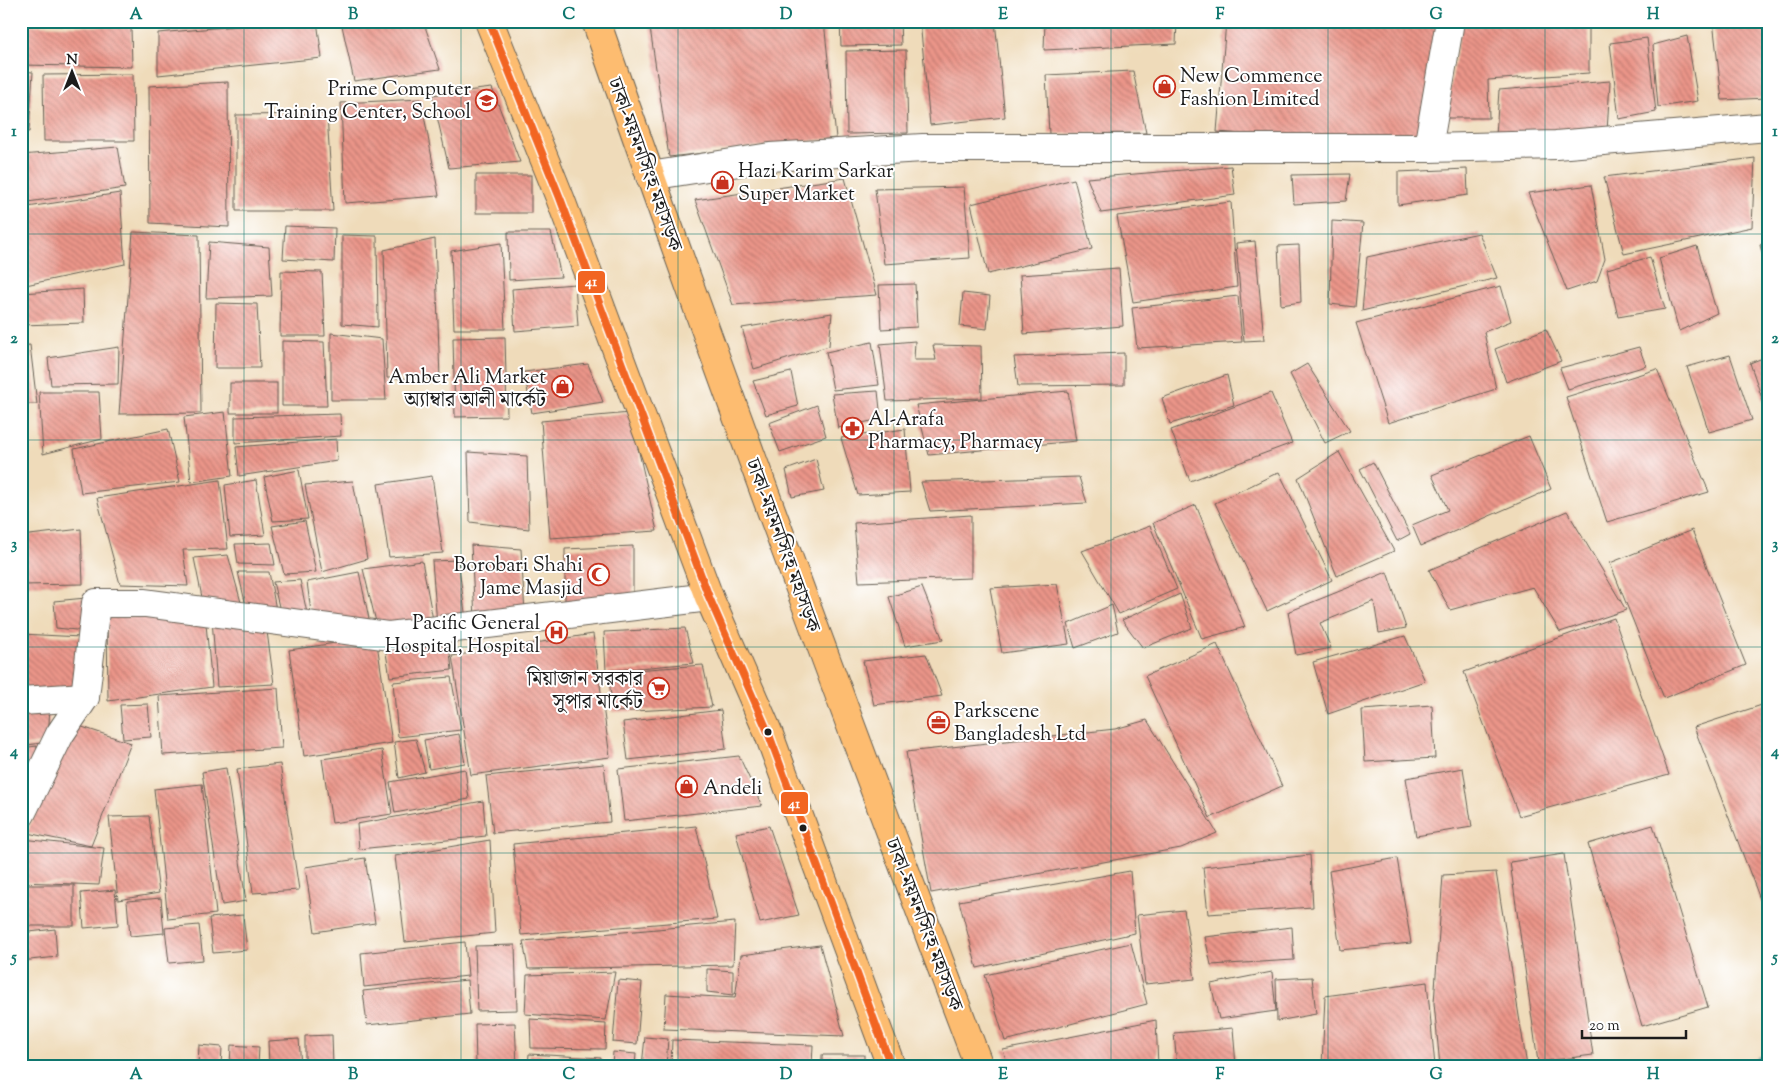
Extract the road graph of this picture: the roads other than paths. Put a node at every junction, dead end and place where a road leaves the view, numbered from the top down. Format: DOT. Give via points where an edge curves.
graph roads {
  1 [pos="489,21"];
  2 [pos="596,21"];
  3 [pos="1450,21"];
  4 [pos="1768,127"];
  5 [pos="1428,148"];
  6 [pos="650,176"];
  7 [pos="709,597"];
  8 [pos="85,697"];
  9 [pos="21,701"];
  10 [pos="21,814"];
  11 [pos="891,1066"];
  12 [pos="979,1066"];
  1 -- 7 [label="highway" via="560,198"];
  2 -- 6 [label="highway, ঢাকা-ময়মনসিংহ মহাসড়ক"];
  3 -- 5 [label="street"];
  4 -- 5 [label="street" via="1556,145"];
  5 -- 6 [label="street" via="923,148 770,157"];
  6 -- 12 [label="highway, ঢাকা-ময়মনসিংহ মহাসড়ক" via="843,708"];
  7 -- 8 [label="street" via="389,636 145,603 96,603"];
  7 -- 11 [label="highway" via="768,732"];
  8 -- 9 [label="street"];
  8 -- 10 [label="street" via="60,734"];
}
